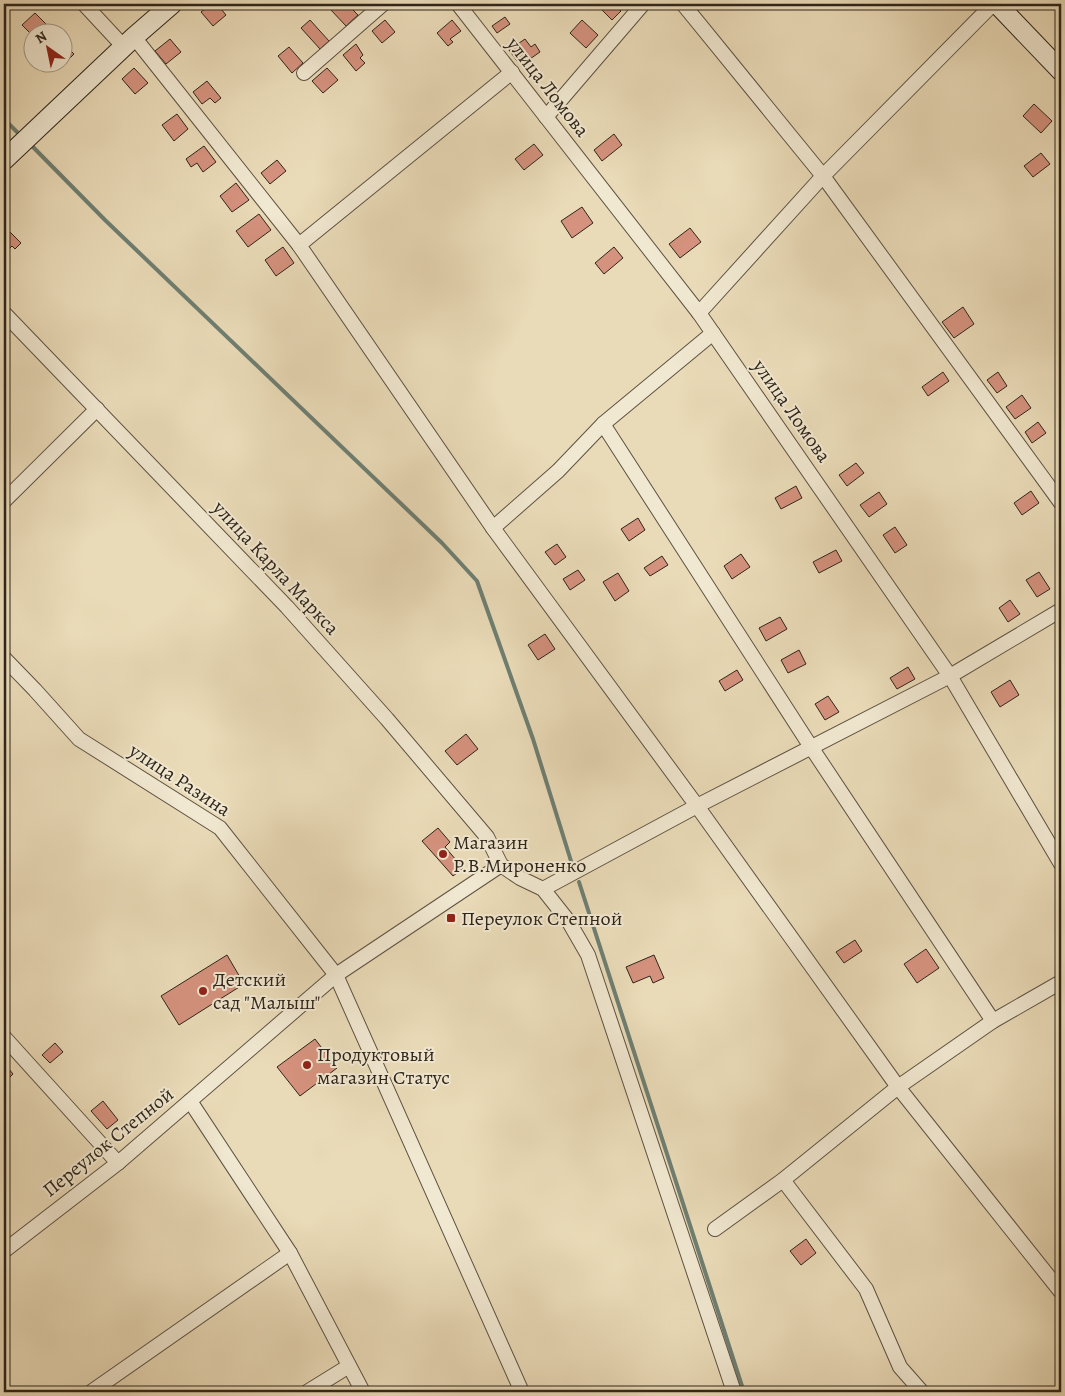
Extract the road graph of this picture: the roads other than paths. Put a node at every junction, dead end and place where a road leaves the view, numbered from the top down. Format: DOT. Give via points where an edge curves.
graph roads {
  1 [pos="84,4"];
  2 [pos="172,4"];
  3 [pos="383,4"];
  4 [pos="458,4"];
  5 [pos="643,4"];
  6 [pos="683,4"];
  7 [pos="992,4"];
  8 [pos="996,4"];
  9 [pos="129,42"];
  10 [pos="1061,71"];
  11 [pos="512,72"];
  12 [pos="304,73"];
  13 [pos="546,117"];
  14 [pos="4,160"];
  15 [pos="822,176"];
  16 [pos="299,245"];
  17 [pos="699,312"];
  18 [pos="4,313"];
  19 [pos="713,333"];
  20 [pos="97,409"];
  21 [pos="603,424"];
  22 [pos="4,501"];
  23 [pos="1061,503"];
  24 [pos="493,528"];
  25 [pos="1061,610"];
  26 [pos="4,658"];
  27 [pos="950,676"];
  28 [pos="811,747"];
  29 [pos="697,806"];
  30 [pos="1061,864"];
  31 [pos="502,865"];
  32 [pos="543,889"];
  33 [pos="336,975"];
  34 [pos="1061,982"];
  35 [pos="993,1021"];
  36 [pos="4,1037"];
  37 [pos="898,1086"];
  38 [pos="190,1101"];
  39 [pos="118,1163"];
  40 [pos="783,1180"];
  41 [pos="715,1229"];
  42 [pos="4,1251"];
  43 [pos="290,1253"];
  44 [pos="1061,1292"];
  45 [pos="350,1366"];
  46 [pos="92,1392"];
  47 [pos="307,1392"];
  48 [pos="363,1392"];
  49 [pos="522,1392"];
  50 [pos="734,1392"];
  51 [pos="922,1392"];
  1 -- 9 [label="street"];
  2 -- 9 [label="street"];
  3 -- 12 [label="street"];
  4 -- 11 [label="street, улица Ломова"];
  5 -- 13 [label="street"];
  6 -- 15 [label="street"];
  7 -- 15 [label="street"];
  8 -- 10 [label="street"];
  9 -- 14 [label="street"];
  9 -- 16 [label="street"];
  11 -- 13 [label="street, улица Ломова"];
  11 -- 16 [label="street"];
  13 -- 17 [label="street, улица Ломова"];
  15 -- 17 [label="street"];
  15 -- 23 [label="street"];
  16 -- 24 [label="street"];
  17 -- 19 [label="street, улица Ломова"];
  18 -- 20 [label="street, улица Карла Маркса"];
  19 -- 21 [label="street"];
  19 -- 27 [label="street, улица Ломова"];
  20 -- 22 [label="street"];
  20 -- 31 [label="street, улица Карла Маркса" via="287,607 380,711 487,837"];
  21 -- 24 [label="street" via="558,472"];
  21 -- 28 [label="street"];
  24 -- 29 [label="street"];
  25 -- 27 [label="street"];
  26 -- 33 [label="street, улица Разина" via="79,740 220,828"];
  27 -- 28 [label="street"];
  27 -- 30 [label="street, улица Ломова"];
  28 -- 29 [label="street"];
  28 -- 35 [label="street"];
  29 -- 32 [label="street"];
  29 -- 37 [label="street"];
  31 -- 32 [label="street"];
  31 -- 33 [label="street, Переулок Степной"];
  32 -- 50 [label="street" via="569,922 588,956"];
  33 -- 38 [label="street, Переулок Степной"];
  33 -- 49 [label="street, улица Разина"];
  34 -- 35 [label="street"];
  35 -- 37 [label="street"];
  36 -- 39 [label="street"];
  37 -- 40 [label="street"];
  37 -- 44 [label="street"];
  38 -- 39 [label="street, Переулок Степной"];
  38 -- 43 [label="street"];
  39 -- 42 [label="street, Переулок Степной"];
  40 -- 41 [label="street"];
  40 -- 51 [label="street" via="866,1289 900,1367"];
  43 -- 45 [label="street"];
  43 -- 46 [label="street"];
  45 -- 47 [label="street"];
  45 -- 48 [label="street"];
}
